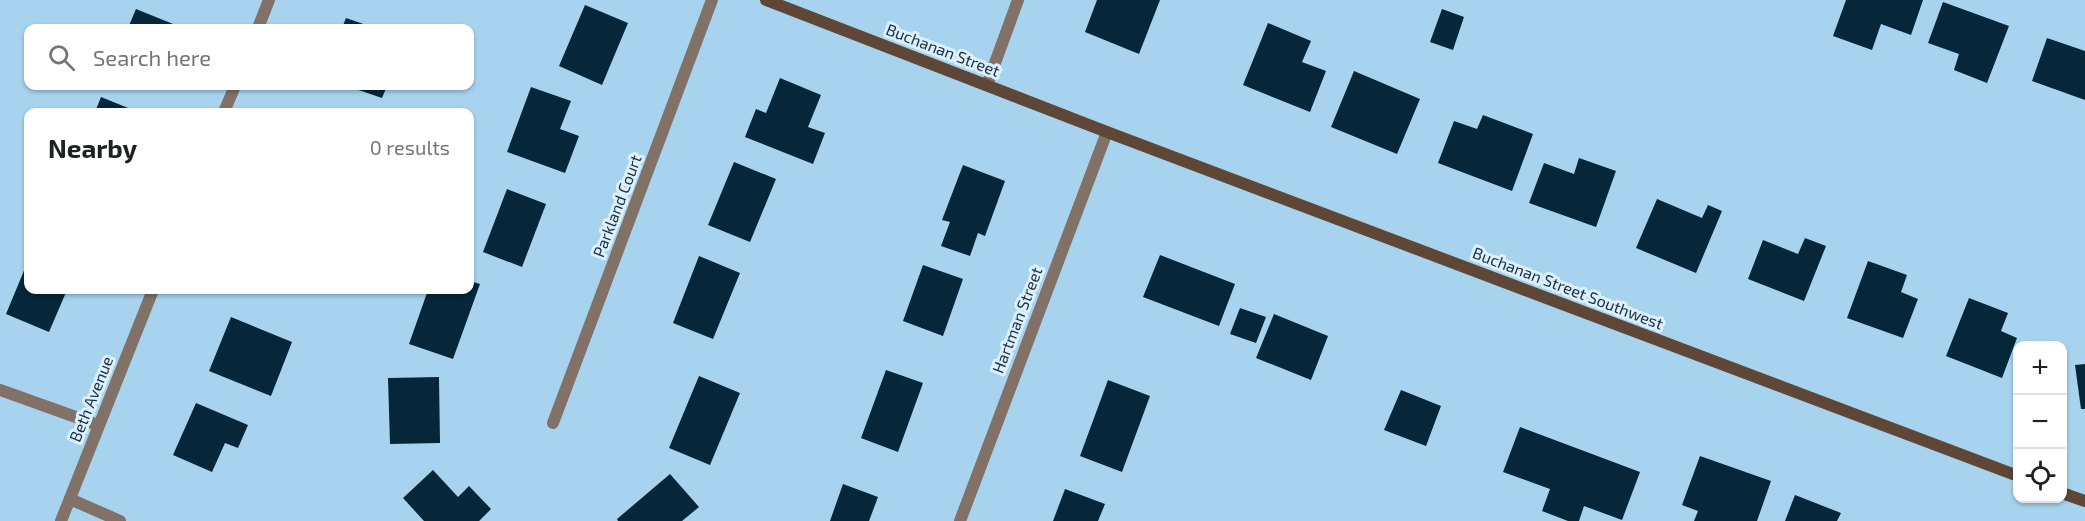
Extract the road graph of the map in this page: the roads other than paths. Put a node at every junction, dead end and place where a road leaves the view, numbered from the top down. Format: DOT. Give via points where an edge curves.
graph roads {
  1 [pos="269,0"];
  2 [pos="712,0"];
  3 [pos="766,0"];
  4 [pos="1018,0"];
  5 [pos="260,24"];
  6 [pos="987,85"];
  7 [pos="233,90"];
  8 [pos="226,108"];
  9 [pos="1107,132"];
  10 [pos="151,294"];
  11 [pos="0,390"];
  12 [pos="553,423"];
  13 [pos="98,425"];
  14 [pos="2013,474"];
  15 [pos="2067,495"];
  16 [pos="70,499"];
  17 [pos="2085,501"];
  18 [pos="61,521"];
  19 [pos="120,521"];
  20 [pos="960,521"];
  1 -- 5 [label="street"];
  2 -- 12 [label="street, Parkland Court"];
  3 -- 6 [label="street, Buchanan Street"];
  4 -- 6 [label="street"];
  6 -- 9 [label="street, Buchanan Street"];
  7 -- 8 [label="street"];
  9 -- 14 [label="street, Buchanan Street Southwest"];
  9 -- 20 [label="street, Hartman Street"];
  10 -- 13 [label="street, Beth Avenue"];
  11 -- 13 [label="street"];
  13 -- 16 [label="street, Beth Avenue"];
  15 -- 17 [label="street"];
  16 -- 18 [label="street, Beth Avenue"];
  16 -- 19 [label="street"];
}
